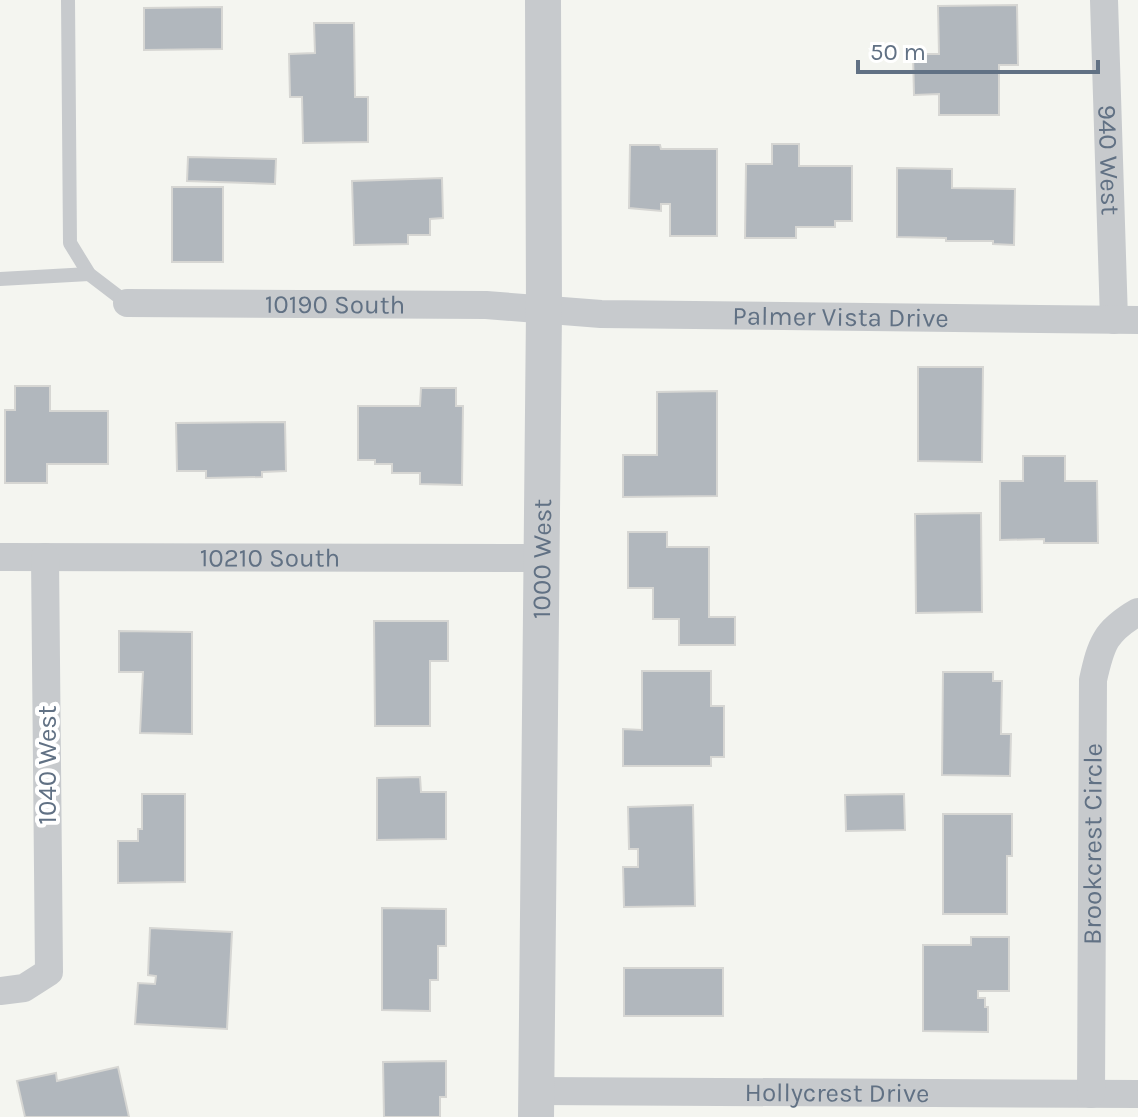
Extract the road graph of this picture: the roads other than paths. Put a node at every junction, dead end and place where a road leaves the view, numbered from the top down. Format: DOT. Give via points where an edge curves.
graph roads {
  1 [pos="68,0"];
  2 [pos="543,0"];
  3 [pos="1104,0"];
  4 [pos="89,274"];
  5 [pos="0,279"];
  6 [pos="127,303"];
  7 [pos="544,311"];
  8 [pos="1126,320"];
  9 [pos="0,557"];
  10 [pos="45,557"];
  11 [pos="542,558"];
  12 [pos="1138,612"];
  13 [pos="0,991"];
  14 [pos="1091,1094"];
  15 [pos="1138,1094"];
  16 [pos="536,1104"];
  1 -- 4 [label="lane" via="70,243"];
  2 -- 7 [label="street, 1000 West"];
  3 -- 8 [label="street, 940 West"];
  4 -- 5 [label="lane"];
  4 -- 6 [label="lane"];
  6 -- 7 [label="street, 10190 South" via="486,305"];
  7 -- 8 [label="street, Palmer Vista Drive"];
  7 -- 11 [label="street, 1000 West"];
  9 -- 10 [label="street, 10210 South"];
  10 -- 11 [label="street, 10210 South"];
  10 -- 13 [label="street, 1040 West" via="49,972 24,988"];
  11 -- 16 [label="street, 1000 West"];
  12 -- 14 [label="street, Brookcrest Circle" via="1116,625 1099,651 1093,680"];
  14 -- 15 [label="street, Hollycrest Drive"];
  14 -- 16 [label="street, Hollycrest Drive"];
}
